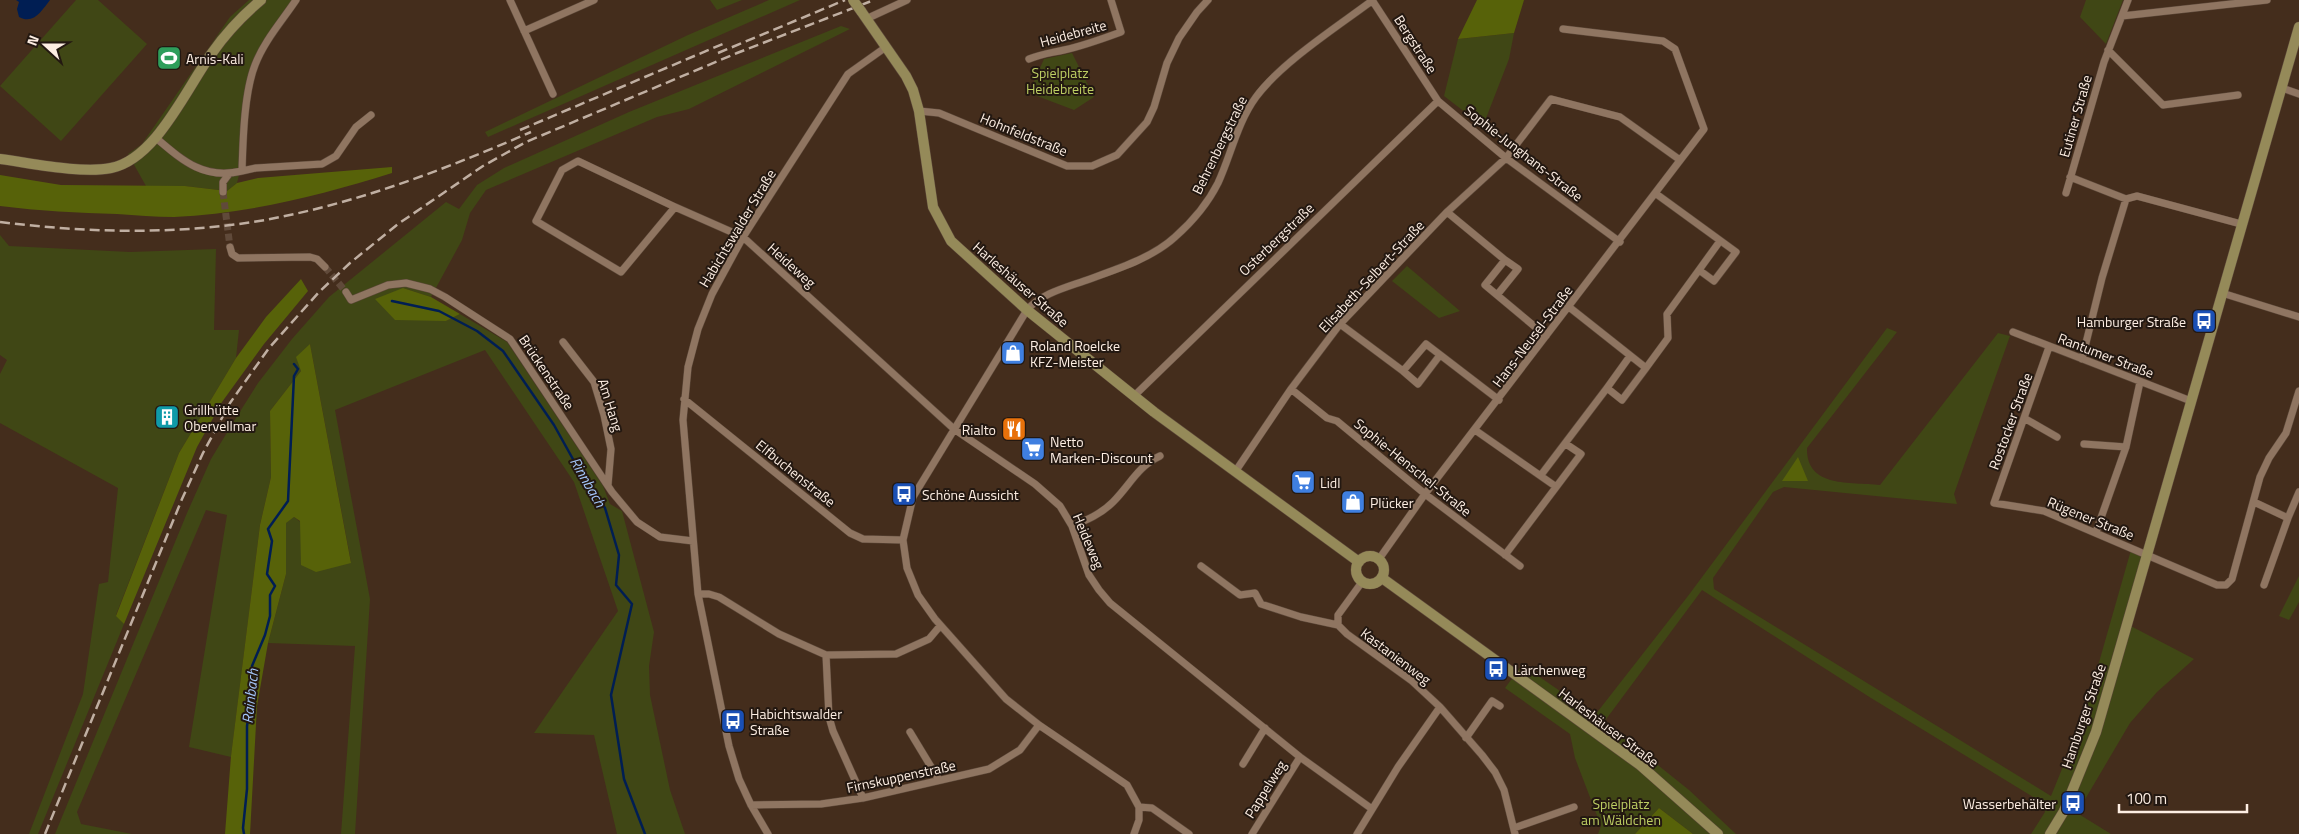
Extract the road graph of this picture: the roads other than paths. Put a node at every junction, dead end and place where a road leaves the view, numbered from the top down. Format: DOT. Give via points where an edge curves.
graph roads {
  1 [pos="261,0"];
  2 [pos="296,0"];
  3 [pos="510,0"];
  4 [pos="594,0"];
  5 [pos="854,0"];
  6 [pos="908,0"];
  7 [pos="1111,0"];
  8 [pos="1208,0"];
  9 [pos="1373,0"];
  10 [pos="2128,0"];
  11 [pos="2268,0"];
  12 [pos="864,15"];
  13 [pos="2122,16"];
  14 [pos="2299,27"];
  15 [pos="1563,29"];
  16 [pos="524,31"];
  17 [pos="886,47"];
  18 [pos="2108,50"];
  19 [pos="1029,59"];
  20 [pos="2282,88"];
  21 [pos="554,94"];
  22 [pos="2299,94"];
  23 [pos="2238,95"];
  24 [pos="1438,101"];
  25 [pos="920,111"];
  26 [pos="371,115"];
  27 [pos="156,138"];
  28 [pos="1506,158"];
  29 [pos="0,159"];
  30 [pos="1680,160"];
  31 [pos="242,170"];
  32 [pos="229,174"];
  33 [pos="2070,177"];
  34 [pos="223,192"];
  35 [pos="2066,193"];
  36 [pos="1655,194"];
  37 [pos="2126,199"];
  38 [pos="675,207"];
  39 [pos="1447,212"];
  40 [pos="2241,224"];
  41 [pos="743,237"];
  42 [pos="1720,241"];
  43 [pos="1620,242"];
  44 [pos="230,248"];
  45 [pos="1505,260"];
  46 [pos="325,267"];
  47 [pos="1699,270"];
  48 [pos="346,292"];
  49 [pos="2222,293"];
  50 [pos="1497,295"];
  51 [pos="1569,307"];
  52 [pos="1027,310"];
  53 [pos="2299,317"];
  54 [pos="1340,324"];
  55 [pos="2013,332"];
  56 [pos="1546,336"];
  57 [pos="563,342"];
  58 [pos="2050,347"];
  59 [pos="1440,355"];
  60 [pos="1630,356"];
  61 [pos="2082,360"];
  62 [pos="1646,368"];
  63 [pos="1403,371"];
  64 [pos="2140,382"];
  65 [pos="1606,388"];
  66 [pos="1291,389"];
  67 [pos="2299,391"];
  68 [pos="1134,396"];
  69 [pos="684,398"];
  70 [pos="1499,400"];
  71 [pos="2298,400"];
  72 [pos="2191,401"];
  73 [pos="2024,418"];
  74 [pos="954,429"];
  75 [pos="1475,430"];
  76 [pos="2057,437"];
  77 [pos="1566,444"];
  78 [pos="2084,444"];
  79 [pos="2126,447"];
  80 [pos="1160,456"];
  81 [pos="1234,472"];
  82 [pos="1541,475"];
  83 [pos="608,485"];
  84 [pos="1555,486"];
  85 [pos="2299,492"];
  86 [pos="1425,494"];
  87 [pos="2254,502"];
  88 [pos="1994,503"];
  89 [pos="2288,518"];
  90 [pos="1072,526"];
  91 [pos="2096,532"];
  92 [pos="903,540"];
  93 [pos="693,541"];
  94 [pos="2148,554"];
  95 [pos="1505,555"];
  96 [pos="1379,559"];
  97 [pos="1359,562"];
  98 [pos="1201,566"];
  99 [pos="1520,566"];
  100 [pos="1380,580"];
  101 [pos="1362,582"];
  102 [pos="2264,585"];
  103 [pos="698,594"];
  104 [pos="1338,625"];
  105 [pos="940,626"];
  106 [pos="826,655"];
  107 [pos="1500,706"];
  108 [pos="1440,707"];
  109 [pos="1039,725"];
  110 [pos="1265,728"];
  111 [pos="910,732"];
  112 [pos="1466,738"];
  113 [pos="1300,757"];
  114 [pos="1243,764"];
  115 [pos="939,780"];
  116 [pos="863,798"];
  117 [pos="751,806"];
  118 [pos="1139,807"];
  119 [pos="1574,807"];
  120 [pos="1372,809"];
  121 [pos="1514,831"];
  122 [pos="768,834"];
  123 [pos="1134,834"];
  124 [pos="1189,834"];
  125 [pos="1252,834"];
  126 [pos="1357,834"];
  127 [pos="1718,834"];
  128 [pos="2050,834"];
  1 -- 27 [label="main road" via="242,16 213,52"];
  2 -- 31 [label="street" via="270,36 249,85"];
  3 -- 16 [label="street"];
  4 -- 16 [label="street"];
  5 -- 12 [label="main road, Harleshäuser Straße, bridge"];
  6 -- 12 [label="street"];
  7 -- 19 [label="street, Heidebreite" via="1121,32"];
  8 -- 25 [label="street, Hohnfeldstraße" via="1179,38 1147,122 1117,155 1092,166 1067,166 939,113"];
  9 -- 24 [label="street, Bergstraße"];
  9 -- 52 [label="street, Behrenbergstraße" via="1274,75 1243,117 1209,199 1174,238 1137,261 1035,301"];
  10 -- 13 [label="street, Eutiner Straße"];
  11 -- 13 [label="street"];
  12 -- 17 [label="main road, Harleshäuser Straße"];
  13 -- 18 [label="street, Eutiner Straße"];
  14 -- 20 [label="main road, Hamburger Straße"];
  15 -- 30 [label="street, Hans-Neusel-Straße" via="1663,42 1674,49 1704,129"];
  16 -- 21 [label="street"];
  17 -- 25 [label="main road, Harleshäuser Straße" via="906,76"];
  17 -- 41 [label="street, Habichtswalder Straße" via="848,74"];
  18 -- 23 [label="street" via="2162,105"];
  18 -- 33 [label="street, Eutiner Straße"];
  20 -- 22 [label="street"];
  20 -- 40 [label="main road, Hamburger Straße"];
  24 -- 28 [label="street, Sophie-Junghans-Straße"];
  24 -- 68 [label="street, Osterbergstraße"];
  25 -- 52 [label="main road, Harleshäuser Straße" via="933,208 940,224 951,241"];
  26 -- 31 [label="street" via="356,127 336,156 322,164"];
  27 -- 29 [label="main road" via="139,155 110,168 94,170"];
  27 -- 32 [label="street" via="190,165 209,172"];
  28 -- 30 [label="street, Elisabeth-Selbert-Straße" via="1551,99 1620,118"];
  28 -- 39 [label="street, Elisabeth-Selbert-Straße"];
  28 -- 43 [label="street, Sophie-Junghans-Straße"];
  30 -- 36 [label="street, Hans-Neusel-Straße"];
  31 -- 32 [label="street"];
  32 -- 34 [label="street" via="223,182"];
  33 -- 35 [label="street, Eutiner Straße"];
  33 -- 37 [label="street, Eutiner Straße"];
  36 -- 42 [label="street"];
  36 -- 43 [label="street, Hans-Neusel-Straße"];
  37 -- 40 [label="street" via="2137,196"];
  37 -- 61 [label="street"];
  38 -- 38 [label="street, Heideweg" via="578,161 562,170 536,221 621,272"];
  38 -- 41 [label="street, Heideweg"];
  39 -- 45 [label="street"];
  39 -- 54 [label="street, Elisabeth-Selbert-Straße"];
  40 -- 49 [label="main road, Hamburger Straße"];
  41 -- 69 [label="street, Habichtswalder Straße" via="712,294 698,329"];
  41 -- 74 [label="street, Heideweg"];
  42 -- 47 [label="street"];
  42 -- 47 [label="street" via="1736,252 1714,281"];
  43 -- 51 [label="street, Hans-Neusel-Straße"];
  44 -- 46 [label="street" via="238,258 310,257"];
  45 -- 50 [label="street" via="1485,285"];
  45 -- 50 [label="street" via="1518,270"];
  47 -- 62 [label="street" via="1667,314 1668,338"];
  48 -- 83 [label="street, Brückenstraße" via="352,300 388,285 406,283 430,289 510,339"];
  49 -- 53 [label="street"];
  49 -- 72 [label="main road, Hamburger Straße"];
  50 -- 56 [label="street"];
  51 -- 56 [label="street, Hans-Neusel-Straße"];
  51 -- 60 [label="street"];
  52 -- 68 [label="main road, Harleshäuser Straße"];
  52 -- 74 [label="street"];
  54 -- 63 [label="street"];
  54 -- 66 [label="street, Elisabeth-Selbert-Straße"];
  55 -- 58 [label="street, Rantumer Straße"];
  56 -- 70 [label="street, Hans-Neusel-Straße"];
  57 -- 83 [label="street, Am Hang" via="594,382 611,449"];
  58 -- 61 [label="street, Rantumer Straße"];
  58 -- 73 [label="street, Rostocker Straße"];
  59 -- 63 [label="street" via="1426,344"];
  59 -- 63 [label="street" via="1418,384"];
  59 -- 70 [label="street"];
  60 -- 62 [label="street"];
  60 -- 65 [label="street"];
  61 -- 64 [label="street, Rantumer Straße"];
  62 -- 65 [label="street" via="1622,400"];
  64 -- 72 [label="street, Rantumer Straße"];
  64 -- 79 [label="street"];
  65 -- 77 [label="street"];
  66 -- 81 [label="street, Elisabeth-Selbert-Straße"];
  66 -- 86 [label="street, Sophie-Henschel-Straße" via="1327,418 1337,421"];
  67 -- 71 [label="street"];
  68 -- 81 [label="main road, Harleshäuser Straße"];
  69 -- 92 [label="street, Elfbuchenstraße" via="850,533 863,538"];
  69 -- 93 [label="street, Habichtswalder Straße"];
  70 -- 75 [label="street, Hans-Neusel-Straße"];
  71 -- 87 [label="street" via="2286,433 2260,477"];
  72 -- 94 [label="main road, Hamburger Straße"];
  73 -- 76 [label="street"];
  73 -- 88 [label="street, Rostocker Straße"];
  74 -- 90 [label="street, Heideweg" via="1035,484 1060,506"];
  74 -- 92 [label="street" via="913,497"];
  75 -- 82 [label="street"];
  75 -- 86 [label="street, Hans-Neusel-Straße"];
  77 -- 82 [label="street"];
  77 -- 84 [label="street" via="1581,454"];
  78 -- 79 [label="street"];
  79 -- 91 [label="street"];
  80 -- 90 [label="street" via="1136,472 1103,510"];
  81 -- 97 [label="main road, Harleshäuser Straße"];
  82 -- 84 [label="street"];
  83 -- 93 [label="street, Brückenstraße" via="637,522 660,537"];
  84 -- 95 [label="street"];
  85 -- 89 [label="street"];
  86 -- 95 [label="street, Sophie-Henschel-Straße"];
  86 -- 96 [label="street, Hans-Neusel-Straße"];
  87 -- 89 [label="street"];
  87 -- 94 [label="street, Rügener Straße" via="2232,580 2226,585 2217,585"];
  88 -- 91 [label="street, Rügener Straße" via="2044,511"];
  89 -- 102 [label="street"];
  90 -- 110 [label="street, Heideweg" via="1090,575 1110,603"];
  91 -- 94 [label="street, Rügener Straße"];
  92 -- 105 [label="street" via="908,568 918,595"];
  93 -- 103 [label="street, Habichtswalder Straße"];
  94 -- 128 [label="main road, Hamburger Straße" via="2096,732 2064,811"];
  95 -- 99 [label="street, Sophie-Henschel-Straße"];
  96 -- 97 [label="main road" via="1368,556"];
  96 -- 100 [label="main road" via="1384,568"];
  97 -- 101 [label="main road" via="1357,572"];
  98 -- 104 [label="street, Kastanienweg" via="1240,595 1255,593 1261,604"];
  100 -- 101 [label="main road" via="1369,584"];
  100 -- 127 [label="main road, Harleshäuser Straße" via="1640,765"];
  101 -- 104 [label="street" via="1338,615"];
  103 -- 106 [label="street" via="719,596 779,634"];
  103 -- 117 [label="street, Habichtswalder Straße" via="729,746"];
  104 -- 108 [label="street, Kastanienweg" via="1412,681"];
  105 -- 106 [label="street" via="929,639 896,654"];
  105 -- 109 [label="street" via="1006,699"];
  106 -- 116 [label="street" via="829,717"];
  107 -- 112 [label="street" via="1492,701"];
  108 -- 112 [label="street, Kastanienweg"];
  108 -- 120 [label="street"];
  109 -- 115 [label="street, Firnskuppenstraße" via="1020,750 990,769"];
  109 -- 118 [label="street" via="1127,785"];
  110 -- 113 [label="street, Heideweg"];
  110 -- 114 [label="street"];
  111 -- 115 [label="street"];
  112 -- 121 [label="street, Kastanienweg" via="1494,772 1504,790"];
  113 -- 120 [label="street, Heideweg"];
  113 -- 125 [label="street, Pappelweg"];
  115 -- 116 [label="street, Firnskuppenstraße"];
  116 -- 117 [label="street, Firnskuppenstraße" via="821,804"];
  117 -- 122 [label="street, Habichtswalder Straße"];
  118 -- 123 [label="street" via="1140,820"];
  118 -- 124 [label="street" via="1152,808"];
  119 -- 121 [label="street, Kastanienweg"];
  120 -- 126 [label="street"];
}
